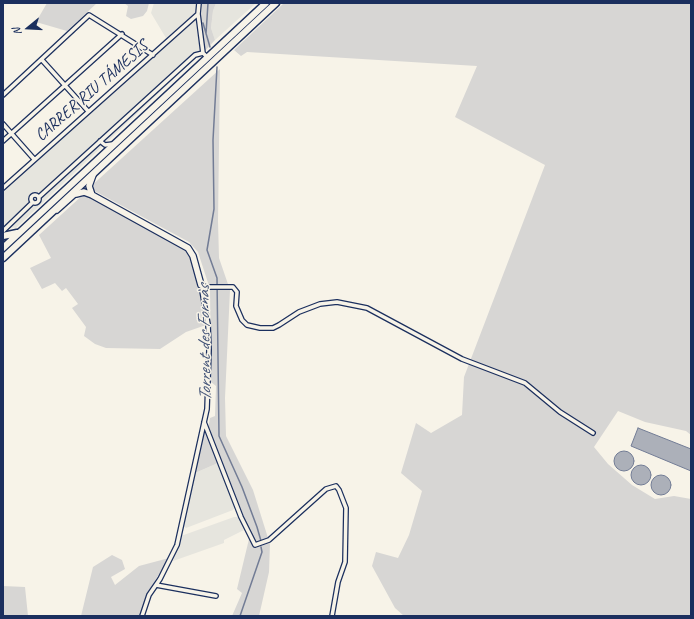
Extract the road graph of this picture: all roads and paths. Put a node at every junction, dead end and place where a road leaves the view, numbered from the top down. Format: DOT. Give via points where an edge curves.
graph roads {
  1 [pos="199,3"];
  2 [pos="266,3"];
  3 [pos="276,3"];
  4 [pos="198,14"];
  5 [pos="122,34"];
  6 [pos="153,55"];
  7 [pos="205,55"];
  8 [pos="42,60"];
  9 [pos="65,85"];
  10 [pos="3,95"];
  11 [pos="88,111"];
  12 [pos="3,124"];
  13 [pos="12,134"];
  14 [pos="3,141"];
  15 [pos="100,141"];
  16 [pos="116,143"];
  17 [pos="34,159"];
  18 [pos="94,172"];
  19 [pos="3,188"];
  20 [pos="76,194"];
  21 [pos="92,195"];
  22 [pos="48,216"];
  23 [pos="3,230"];
  24 [pos="21,231"];
  25 [pos="3,236"];
  26 [pos="3,248"];
  27 [pos="3,258"];
  28 [pos="207,288"];
  29 [pos="204,421"];
  30 [pos="593,433"];
  31 [pos="156,585"];
  32 [pos="216,596"];
  33 [pos="142,616"];
  34 [pos="332,616"];
  1 -- 4 [label="street"];
  2 -- 7 [label="main road"];
  3 -- 18 [label="main road"];
  4 -- 6 [label="street, CARRER RIU TÁMESIS"];
  4 -- 7 [label="street"];
  5 -- 6 [label="street"];
  5 -- 8 [label="street" via="89,15"];
  5 -- 9 [label="street"];
  6 -- 11 [label="street, CARRER RIU TÁMESIS"];
  7 -- 15 [label="street" via="195,55"];
  7 -- 16 [label="main road"];
  8 -- 9 [label="street"];
  8 -- 10 [label="street"];
  9 -- 11 [label="street"];
  9 -- 13 [label="street"];
  11 -- 17 [label="street, CARRER RIU TÁMESIS"];
  12 -- 13 [label="street"];
  13 -- 14 [label="street"];
  13 -- 17 [label="street"];
  15 -- 16 [label="street" via="105,145"];
  15 -- 23 [label="street" via="39,197 38,202 33,202"];
  16 -- 24 [label="main road"];
  17 -- 19 [label="street, CARRER RIU TÁMESIS"];
  18 -- 21 [label="street" via="88,186"];
  18 -- 22 [label="main road"];
  20 -- 21 [label="street" via="84,192"];
  20 -- 22 [label="street"];
  21 -- 28 [label="street" via="188,248 193,256 201,285"];
  22 -- 27 [label="main road"];
  24 -- 25 [label="main road"];
  24 -- 26 [label="main road"];
  28 -- 29 [label="street" via="202,291 208,324 209,350 207,410"];
  28 -- 30 [label="street" via="231,286 236,292 236,306 242,320 247,325 260,328 279,326 299,312 320,304 337,302 367,308 462,360 525,383 560,412"];
  29 -- 31 [label="street" via="177,545"];
  29 -- 34 [label="street" via="255,545 269,540 326,489 336,486 339,490 346,508 345,562 338,582"];
  31 -- 32 [label="street"];
  31 -- 33 [label="street" via="149,595"];
}
